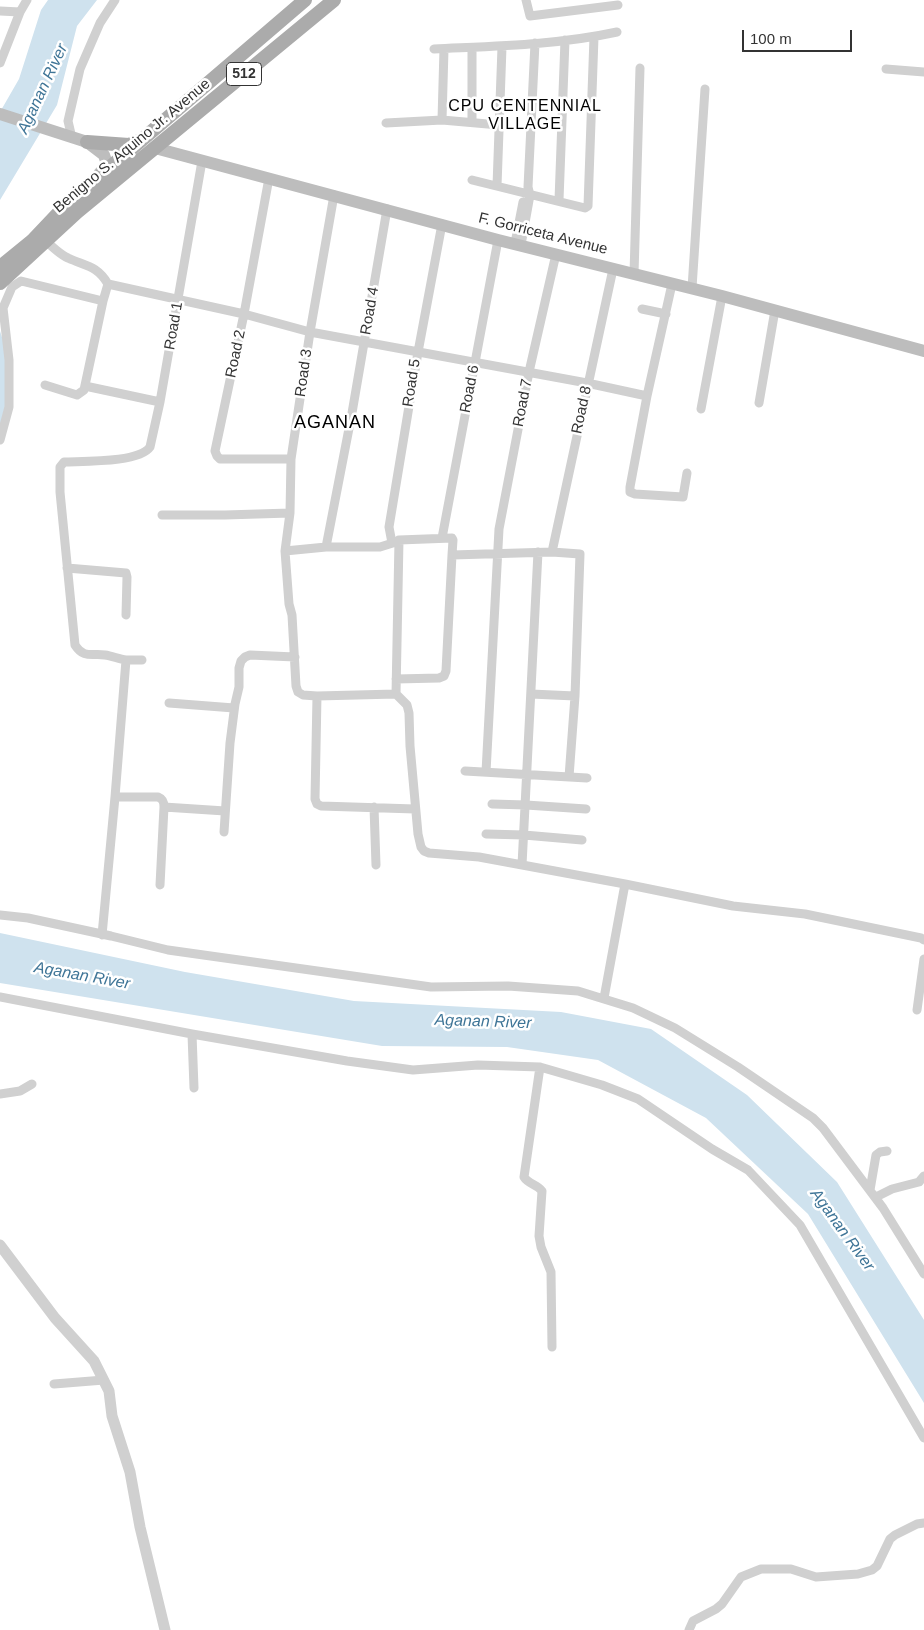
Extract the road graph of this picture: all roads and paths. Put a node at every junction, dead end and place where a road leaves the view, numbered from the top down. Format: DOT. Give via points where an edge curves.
graph roads {
  1 [pos="27,0"];
  2 [pos="115,0"];
  3 [pos="305,0"];
  4 [pos="334,0"];
  5 [pos="526,0"];
  6 [pos="618,5"];
  7 [pos="0,11"];
  8 [pos="20,12"];
  9 [pos="617,32"];
  10 [pos="594,37"];
  11 [pos="259,40"];
  12 [pos="565,40"];
  13 [pos="535,43"];
  14 [pos="502,47"];
  15 [pos="444,48"];
  16 [pos="472,48"];
  17 [pos="434,49"];
  18 [pos="269,54"];
  19 [pos="0,63"];
  20 [pos="640,68"];
  21 [pos="886,69"];
  22 [pos="924,72"];
  23 [pos="704,89"];
  24 [pos="0,114"];
  25 [pos="442,120"];
  26 [pos="472,122"];
  27 [pos="386,123"];
  28 [pos="499,125"];
  29 [pos="72,138"];
  30 [pos="167,138"];
  31 [pos="142,139"];
  32 [pos="87,142"];
  33 [pos="155,148"];
  34 [pos="175,154"];
  35 [pos="202,161"];
  36 [pos="268,178"];
  37 [pos="472,180"];
  38 [pos="498,186"];
  39 [pos="95,188"];
  40 [pos="528,192"];
  41 [pos="334,195"];
  42 [pos="559,200"];
  43 [pos="387,209"];
  44 [pos="442,224"];
  45 [pos="42,237"];
  46 [pos="498,240"];
  47 [pos="518,244"];
  48 [pos="556,254"];
  49 [pos="613,269"];
  50 [pos="634,274"];
  51 [pos="1,277"];
  52 [pos="108,284"];
  53 [pos="672,284"];
  54 [pos="692,288"];
  55 [pos="722,296"];
  56 [pos="178,299"];
  57 [pos="103,301"];
  58 [pos="642,309"];
  59 [pos="775,310"];
  60 [pos="244,314"];
  61 [pos="666,314"];
  62 [pos="310,332"];
  63 [pos="365,341"];
  64 [pos="924,351"];
  65 [pos="418,352"];
  66 [pos="476,362"];
  67 [pos="529,372"];
  68 [pos="588,383"];
  69 [pos="45,385"];
  70 [pos="85,386"];
  71 [pos="647,396"];
  72 [pos="160,402"];
  73 [pos="760,403"];
  74 [pos="702,409"];
  75 [pos="0,440"];
  76 [pos="291,459"];
  77 [pos="688,474"];
  78 [pos="290,513"];
  79 [pos="162,515"];
  80 [pos="442,538"];
  81 [pos="396,542"];
  82 [pos="326,547"];
  83 [pos="284,551"];
  84 [pos="498,552"];
  85 [pos="538,552"];
  86 [pos="552,552"];
  87 [pos="452,554"];
  88 [pos="68,568"];
  89 [pos="126,615"];
  90 [pos="295,656"];
  91 [pos="126,660"];
  92 [pos="142,660"];
  93 [pos="396,680"];
  94 [pos="396,694"];
  95 [pos="531,694"];
  96 [pos="317,696"];
  97 [pos="575,696"];
  98 [pos="169,703"];
  99 [pos="234,708"];
  100 [pos="465,771"];
  101 [pos="486,772"];
  102 [pos="528,775"];
  103 [pos="569,777"];
  104 [pos="587,778"];
  105 [pos="115,798"];
  106 [pos="492,804"];
  107 [pos="526,804"];
  108 [pos="164,807"];
  109 [pos="374,808"];
  110 [pos="586,809"];
  111 [pos="416,810"];
  112 [pos="225,811"];
  113 [pos="224,832"];
  114 [pos="486,834"];
  115 [pos="524,835"];
  116 [pos="582,840"];
  117 [pos="376,865"];
  118 [pos="522,865"];
  119 [pos="625,884"];
  120 [pos="160,886"];
  121 [pos="0,915"];
  122 [pos="102,934"];
  123 [pos="924,940"];
  124 [pos="924,958"];
  125 [pos="0,997"];
  126 [pos="604,998"];
  127 [pos="917,1010"];
  128 [pos="192,1034"];
  129 [pos="540,1067"];
  130 [pos="32,1084"];
  131 [pos="194,1088"];
  132 [pos="0,1094"];
  133 [pos="887,1151"];
  134 [pos="924,1176"];
  135 [pos="873,1194"];
  136 [pos="0,1245"];
  137 [pos="924,1274"];
  138 [pos="552,1347"];
  139 [pos="104,1380"];
  140 [pos="54,1384"];
  141 [pos="924,1438"];
  142 [pos="924,1524"];
  143 [pos="165,1630"];
  144 [pos="689,1630"];
  1 -- 8 [label="street"];
  2 -- 29 [label="street" via="100,23 80,69 68,121"];
  3 -- 11 [label="main road, Benigno S. Aquino Jr. Avenue / 512"];
  4 -- 18 [label="main road, Benigno S. Aquino Jr. Avenue / 512"];
  5 -- 6 [label="street" via="530,16"];
  7 -- 8 [label="street"];
  8 -- 19 [label="street"];
  9 -- 10 [label="street"];
  10 -- 12 [label="street"];
  10 -- 42 [label="street" via="588,206 585,208"];
  11 -- 18 [label="main road" via="270,41 272,48"];
  11 -- 31 [label="main road, Benigno S. Aquino Jr. Avenue / 512"];
  12 -- 13 [label="street"];
  12 -- 42 [label="street"];
  13 -- 14 [label="street"];
  13 -- 40 [label="street"];
  14 -- 16 [label="street"];
  14 -- 28 [label="street"];
  15 -- 16 [label="street"];
  15 -- 17 [label="street"];
  15 -- 25 [label="street"];
  16 -- 26 [label="street"];
  18 -- 30 [label="main road, Benigno S. Aquino Jr. Avenue / 512"];
  20 -- 50 [label="street"];
  21 -- 22 [label="street"];
  23 -- 54 [label="street"];
  24 -- 29 [label="main road"];
  25 -- 26 [label="street"];
  25 -- 27 [label="street"];
  26 -- 28 [label="street"];
  28 -- 38 [label="street"];
  29 -- 32 [label="main road"];
  30 -- 33 [label="main road, Benigno S. Aquino Jr. Avenue / 512"];
  30 -- 34 [label="main road" via="164,146"];
  31 -- 32 [label="main road" via="129,145"];
  31 -- 39 [label="main road, Benigno S. Aquino Jr. Avenue / 512"];
  32 -- 39 [label="main road" via="102,153 106,164"];
  33 -- 34 [label="main road, F. Gorriceta Avenue"];
  33 -- 39 [label="main road, Benigno S. Aquino Jr. Avenue / 512"];
  34 -- 35 [label="main road, F. Gorriceta Avenue"];
  35 -- 36 [label="main road, F. Gorriceta Avenue"];
  35 -- 56 [label="street, Road 1"];
  36 -- 41 [label="main road, F. Gorriceta Avenue"];
  36 -- 60 [label="street, Road 2"];
  37 -- 38 [label="street"];
  38 -- 40 [label="street"];
  39 -- 45 [label="main road, Benigno S. Aquino Jr. Avenue / 512"];
  40 -- 42 [label="street"];
  40 -- 47 [label="street"];
  41 -- 43 [label="main road, F. Gorriceta Avenue"];
  41 -- 62 [label="street, Road 3"];
  43 -- 44 [label="main road, F. Gorriceta Avenue"];
  43 -- 63 [label="street, Road 4"];
  44 -- 46 [label="main road, F. Gorriceta Avenue"];
  44 -- 65 [label="street, Road 5"];
  45 -- 51 [label="main road, Benigno S. Aquino Jr. Avenue / 512"];
  45 -- 52 [label="street" via="67,258 102,274"];
  46 -- 47 [label="main road, F. Gorriceta Avenue"];
  46 -- 66 [label="street, Road 6"];
  47 -- 48 [label="main road, F. Gorriceta Avenue"];
  48 -- 49 [label="main road, F. Gorriceta Avenue"];
  48 -- 67 [label="street, Road 7"];
  49 -- 50 [label="main road, F. Gorriceta Avenue"];
  49 -- 68 [label="street, Road 8"];
  50 -- 53 [label="main road, F. Gorriceta Avenue"];
  52 -- 56 [label="street"];
  52 -- 57 [label="street"];
  53 -- 54 [label="main road, F. Gorriceta Avenue"];
  53 -- 61 [label="street"];
  54 -- 55 [label="main road, F. Gorriceta Avenue"];
  55 -- 59 [label="main road, F. Gorriceta Avenue"];
  55 -- 74 [label="street"];
  56 -- 60 [label="street"];
  56 -- 72 [label="street, Road 1"];
  57 -- 70 [label="street"];
  57 -- 75 [label="street" via="21,281 12,287 2,308 9,360 9,407"];
  58 -- 61 [label="street"];
  59 -- 64 [label="main road, F. Gorriceta Avenue"];
  59 -- 73 [label="street"];
  60 -- 62 [label="street"];
  60 -- 76 [label="street, Road 2" via="215,452 220,459"];
  61 -- 71 [label="street"];
  62 -- 63 [label="street"];
  62 -- 76 [label="street, Road 3"];
  63 -- 65 [label="street"];
  63 -- 82 [label="street, Road 4"];
  65 -- 66 [label="street"];
  65 -- 81 [label="street, Road 5" via="389,527"];
  66 -- 67 [label="street"];
  66 -- 80 [label="street, Road 6"];
  67 -- 68 [label="street"];
  67 -- 84 [label="street, Road 7" via="499,529"];
  68 -- 71 [label="street"];
  68 -- 86 [label="street, Road 8"];
  69 -- 70 [label="street" via="77,395"];
  70 -- 72 [label="street"];
  71 -- 77 [label="street" via="630,492 683,497"];
  72 -- 88 [label="street, Road 1" via="147,452 111,460 61,463 60,507"];
  76 -- 78 [label="street, Road 3"];
  78 -- 79 [label="street"];
  78 -- 83 [label="street, Road 3"];
  80 -- 81 [label="street"];
  80 -- 87 [label="street" via="452,538"];
  81 -- 82 [label="street" via="380,547"];
  81 -- 93 [label="street, Road 5"];
  82 -- 83 [label="street"];
  83 -- 90 [label="street, Road 3"];
  84 -- 85 [label="street"];
  84 -- 87 [label="street"];
  84 -- 101 [label="street, Road 7"];
  85 -- 86 [label="street"];
  85 -- 95 [label="street"];
  86 -- 97 [label="street" via="580,554"];
  87 -- 93 [label="street" via="444,676"];
  88 -- 89 [label="street" via="126,573"];
  88 -- 91 [label="street" via="75,646 86,655"];
  90 -- 96 [label="street, Road 3" via="298,692"];
  90 -- 99 [label="street" via="245,656 239,668"];
  91 -- 92 [label="street"];
  91 -- 105 [label="street"];
  93 -- 94 [label="street, Road 5"];
  94 -- 96 [label="street"];
  94 -- 111 [label="street" via="409,714"];
  95 -- 97 [label="street"];
  95 -- 102 [label="street"];
  96 -- 109 [label="street" via="317,804"];
  97 -- 103 [label="street"];
  98 -- 99 [label="street"];
  99 -- 112 [label="street"];
  100 -- 101 [label="street"];
  101 -- 102 [label="street"];
  102 -- 103 [label="street"];
  102 -- 107 [label="street"];
  103 -- 104 [label="street"];
  105 -- 108 [label="street" via="158,797 164,802"];
  105 -- 122 [label="street"];
  106 -- 107 [label="street"];
  107 -- 110 [label="street"];
  107 -- 115 [label="street"];
  108 -- 112 [label="street"];
  108 -- 120 [label="street"];
  109 -- 111 [label="street"];
  109 -- 117 [label="street"];
  111 -- 118 [label="street" via="420,847 424,851"];
  112 -- 113 [label="street"];
  114 -- 115 [label="street"];
  115 -- 116 [label="street"];
  115 -- 118 [label="street"];
  118 -- 119 [label="street"];
  119 -- 123 [label="street" via="733,906 805,914"];
  119 -- 126 [label="street"];
  121 -- 122 [label="street"];
  122 -- 126 [label="street" via="168,950 430,987 544,988 578,991"];
  124 -- 127 [label="street"];
  125 -- 128 [label="street"];
  126 -- 135 [label="street" via="656,1018 692,1037 813,1118"];
  128 -- 129 [label="street" via="413,1070 478,1065"];
  128 -- 131 [label="street"];
  129 -- 138 [label="street" via="524,1177 542,1191 539,1236 552,1272"];
  129 -- 141 [label="street" via="638,1099 748,1170 800,1225"];
  130 -- 132 [label="street" via="20,1091"];
  133 -- 135 [label="street" via="876,1155"];
  134 -- 135 [label="street" via="919,1182"];
  135 -- 137 [label="street"];
  136 -- 139 [label="street" via="55,1318 94,1361"];
  139 -- 140 [label="street"];
  139 -- 143 [label="street" via="110,1391 112,1416 130,1472"];
  142 -- 144 [label="street" via="895,1535 887,1543 876,1566 864,1573 816,1577 791,1569 761,1570 741,1577 722,1604 693,1620"];
}
